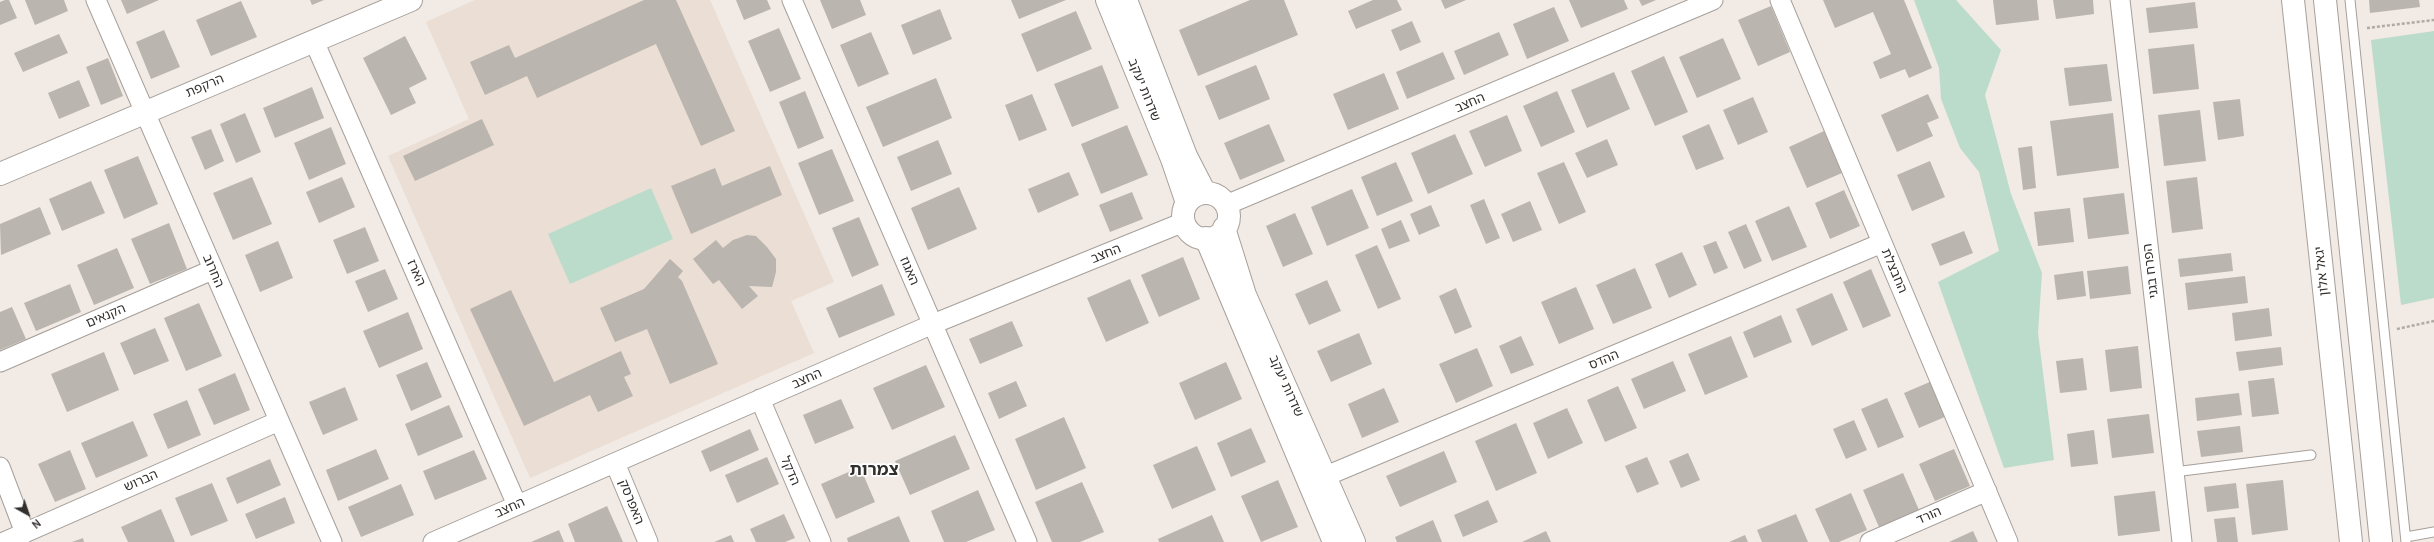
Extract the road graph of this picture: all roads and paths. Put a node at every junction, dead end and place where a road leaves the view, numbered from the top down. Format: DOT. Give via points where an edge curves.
graph roads {
  1 [pos="96,0"];
  2 [pos="411,0"];
  3 [pos="792,0"];
  4 [pos="1107,0"];
  5 [pos="1126,0"];
  6 [pos="1713,0"];
  7 [pos="1780,0"];
  8 [pos="2120,0"];
  9 [pos="2293,0"];
  10 [pos="2325,0"];
  11 [pos="2350,0"];
  12 [pos="2434,20"];
  13 [pos="2352,30"];
  14 [pos="314,41"];
  15 [pos="145,112"];
  16 [pos="0,174"];
  17 [pos="1205,193"];
  18 [pos="1226,205"];
  19 [pos="1185,213"];
  20 [pos="1215,233"];
  21 [pos="1882,243"];
  22 [pos="212,270"];
  23 [pos="2434,321"];
  24 [pos="932,324"];
  25 [pos="2384,332"];
  26 [pos="0,362"];
  27 [pos="760,400"];
  28 [pos="279,421"];
  29 [pos="2311,455"];
  30 [pos="615,463"];
  31 [pos="0,467"];
  32 [pos="2174,472"];
  33 [pos="1326,476"];
  34 [pos="1987,491"];
  35 [pos="517,505"];
  36 [pos="25,532"];
  37 [pos="2434,532"];
  38 [pos="2406,540"];
  39 [pos="4,542"];
  40 [pos="332,542"];
  41 [pos="433,542"];
  42 [pos="648,542"];
  43 [pos="821,542"];
  44 [pos="1027,542"];
  45 [pos="1334,542"];
  46 [pos="1354,542"];
  47 [pos="1870,542"];
  48 [pos="2008,542"];
  49 [pos="2182,542"];
  50 [pos="2351,542"];
  51 [pos="2381,542"];
  1 -- 15 [label="street, החרוב"];
  2 -- 14 [label="street, הרקפת"];
  3 -- 24 [label="street, האגוז"];
  4 -- 19 [label="street, שדרות יעקב" via="1172,159"];
  5 -- 17 [label="street, שדרות יעקב" via="1186,156"];
  6 -- 18 [label="street, החצב"];
  7 -- 21 [label="street, החבצלת"];
  8 -- 32 [label="street, הפרח בגני"];
  9 -- 50 [label="street, יגאל אלון"];
  10 -- 51 [label="street"];
  11 -- 13 [label="lane"];
  12 -- 13 [label="path"];
  13 -- 25 [label="lane"];
  14 -- 15 [label="street, הרקפת"];
  14 -- 35 [label="street, הארז"];
  15 -- 16 [label="street, הרקפת"];
  15 -- 22 [label="street, החרוב"];
  17 -- 18 [label="street" via="1217,196"];
  17 -- 19 [label="street" via="1192,198"];
  18 -- 20 [label="street" via="1228,217"];
  19 -- 20 [label="street" via="1192,234"];
  19 -- 24 [label="street, החצב"];
  20 -- 33 [label="street, שדרות יעקב"];
  20 -- 45 [label="street, שדרות יעקב"];
  21 -- 33 [label="street, ההדס"];
  21 -- 34 [label="street, החבצלת"];
  22 -- 26 [label="street, הקנאים"];
  22 -- 28 [label="street, החרוב"];
  23 -- 25 [label="path"];
  24 -- 27 [label="street, החצב"];
  24 -- 44 [label="street, האגוז"];
  25 -- 38 [label="lane"];
  27 -- 30 [label="street, החצב"];
  27 -- 43 [label="street, הדקל"];
  28 -- 36 [label="street, הברוש"];
  28 -- 40 [label="street, החרוב"];
  29 -- 32 [label="lane"];
  30 -- 35 [label="street, החצב"];
  30 -- 42 [label="street, האפרסק"];
  31 -- 36 [label="street"];
  32 -- 49 [label="street, הפרח בגני"];
  33 -- 46 [label="street, שדרות יעקב"];
  34 -- 47 [label="street, הורד"];
  34 -- 48 [label="street, החבצלת"];
  35 -- 41 [label="street, החצב"];
  36 -- 39 [label="street, הברוש"];
  37 -- 38 [label="lane"];
}
